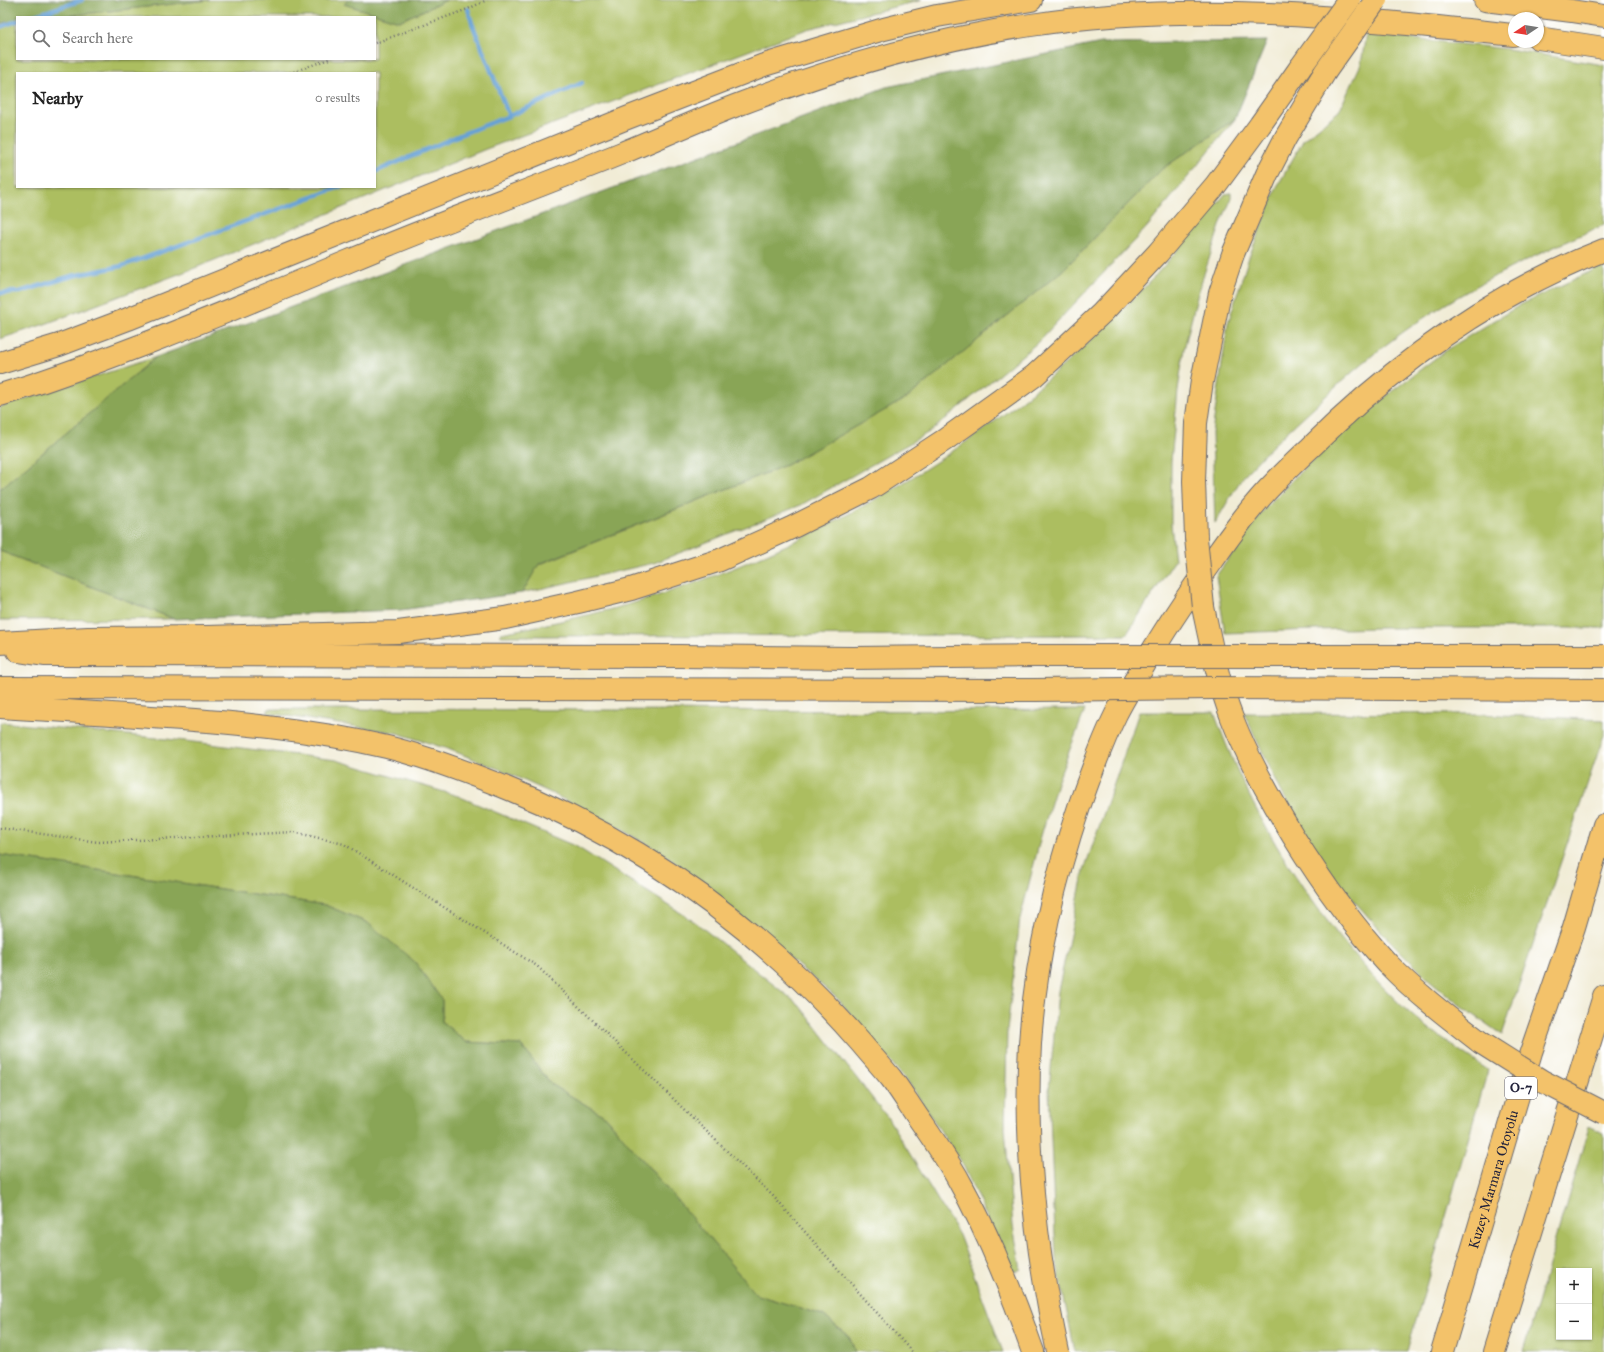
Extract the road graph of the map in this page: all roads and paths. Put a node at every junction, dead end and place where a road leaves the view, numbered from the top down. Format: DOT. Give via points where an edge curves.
graph roads {
  1 [pos="487,0"];
  2 [pos="1031,0"];
  3 [pos="1349,0"];
  4 [pos="1376,0"];
  5 [pos="1485,0"];
  6 [pos="1191,6"];
  7 [pos="1604,16"];
  8 [pos="1508,34"];
  9 [pos="1544,39"];
  10 [pos="376,43"];
  11 [pos="1604,48"];
  12 [pos="326,60"];
  13 [pos="293,72"];
  14 [pos="1604,250"];
  15 [pos="0,363"];
  16 [pos="0,395"];
  17 [pos="0,643"];
  18 [pos="0,648"];
  19 [pos="1604,656"];
  20 [pos="0,688"];
  21 [pos="1604,690"];
  22 [pos="0,707"];
  23 [pos="1604,825"];
  24 [pos="0,828"];
  25 [pos="1604,996"];
  26 [pos="1604,1112"];
  27 [pos="912,1352"];
  28 [pos="1033,1352"];
  29 [pos="1058,1352"];
  30 [pos="1442,1352"];
  31 [pos="1494,1352"];
  1 -- 10 [label="path" via="468,10"];
  2 -- 15 [label="main road" via="922,20 830,44 764,65 128,319 59,345"];
  3 -- 17 [label="main road, bridge" via="1215,186 1102,313 1034,376 946,439 871,488 791,528 720,560 631,589 504,618 398,632 88,638"];
  4 -- 26 [label="main road, bridge" via="1325,72 1286,137 1267,174 1233,254 1220,293 1196,423 1196,538 1203,607 1217,670 1251,762 1318,876 1348,916 1388,964 1446,1016 1480,1042 1542,1080"];
  5 -- 7 [label="main road"];
  6 -- 8 [label="main road"];
  6 -- 16 [label="main road" via="1033,24 925,45 845,67 740,104 89,366"];
  9 -- 11 [label="main road"];
  12 -- 13 [label="path"];
  14 -- 29 [label="main road" via="1548,275 1473,316 1378,385 1340,418 1274,483 1236,527 1178,608 1116,713 1091,771 1065,847 1047,919 1030,1045 1031,1179 1039,1247"];
  18 -- 19 [label="main road, bridge" via="44,655 852,658"];
  20 -- 21 [label="main road, bridge"];
  22 -- 28 [label="main road" via="233,722 304,730 388,747 439,762 523,794 584,823 628,848 712,903 756,939 799,977 891,1078 956,1175 986,1232"];
  23 -- 30 [label="main road, Kuzey Marmara Otoyolu / O-7" via="1574,927 1531,1052"];
  24 -- 27 [label="path" via="98,842 294,832 344,844 537,966 773,1196"];
  25 -- 31 [label="main road"];
}
